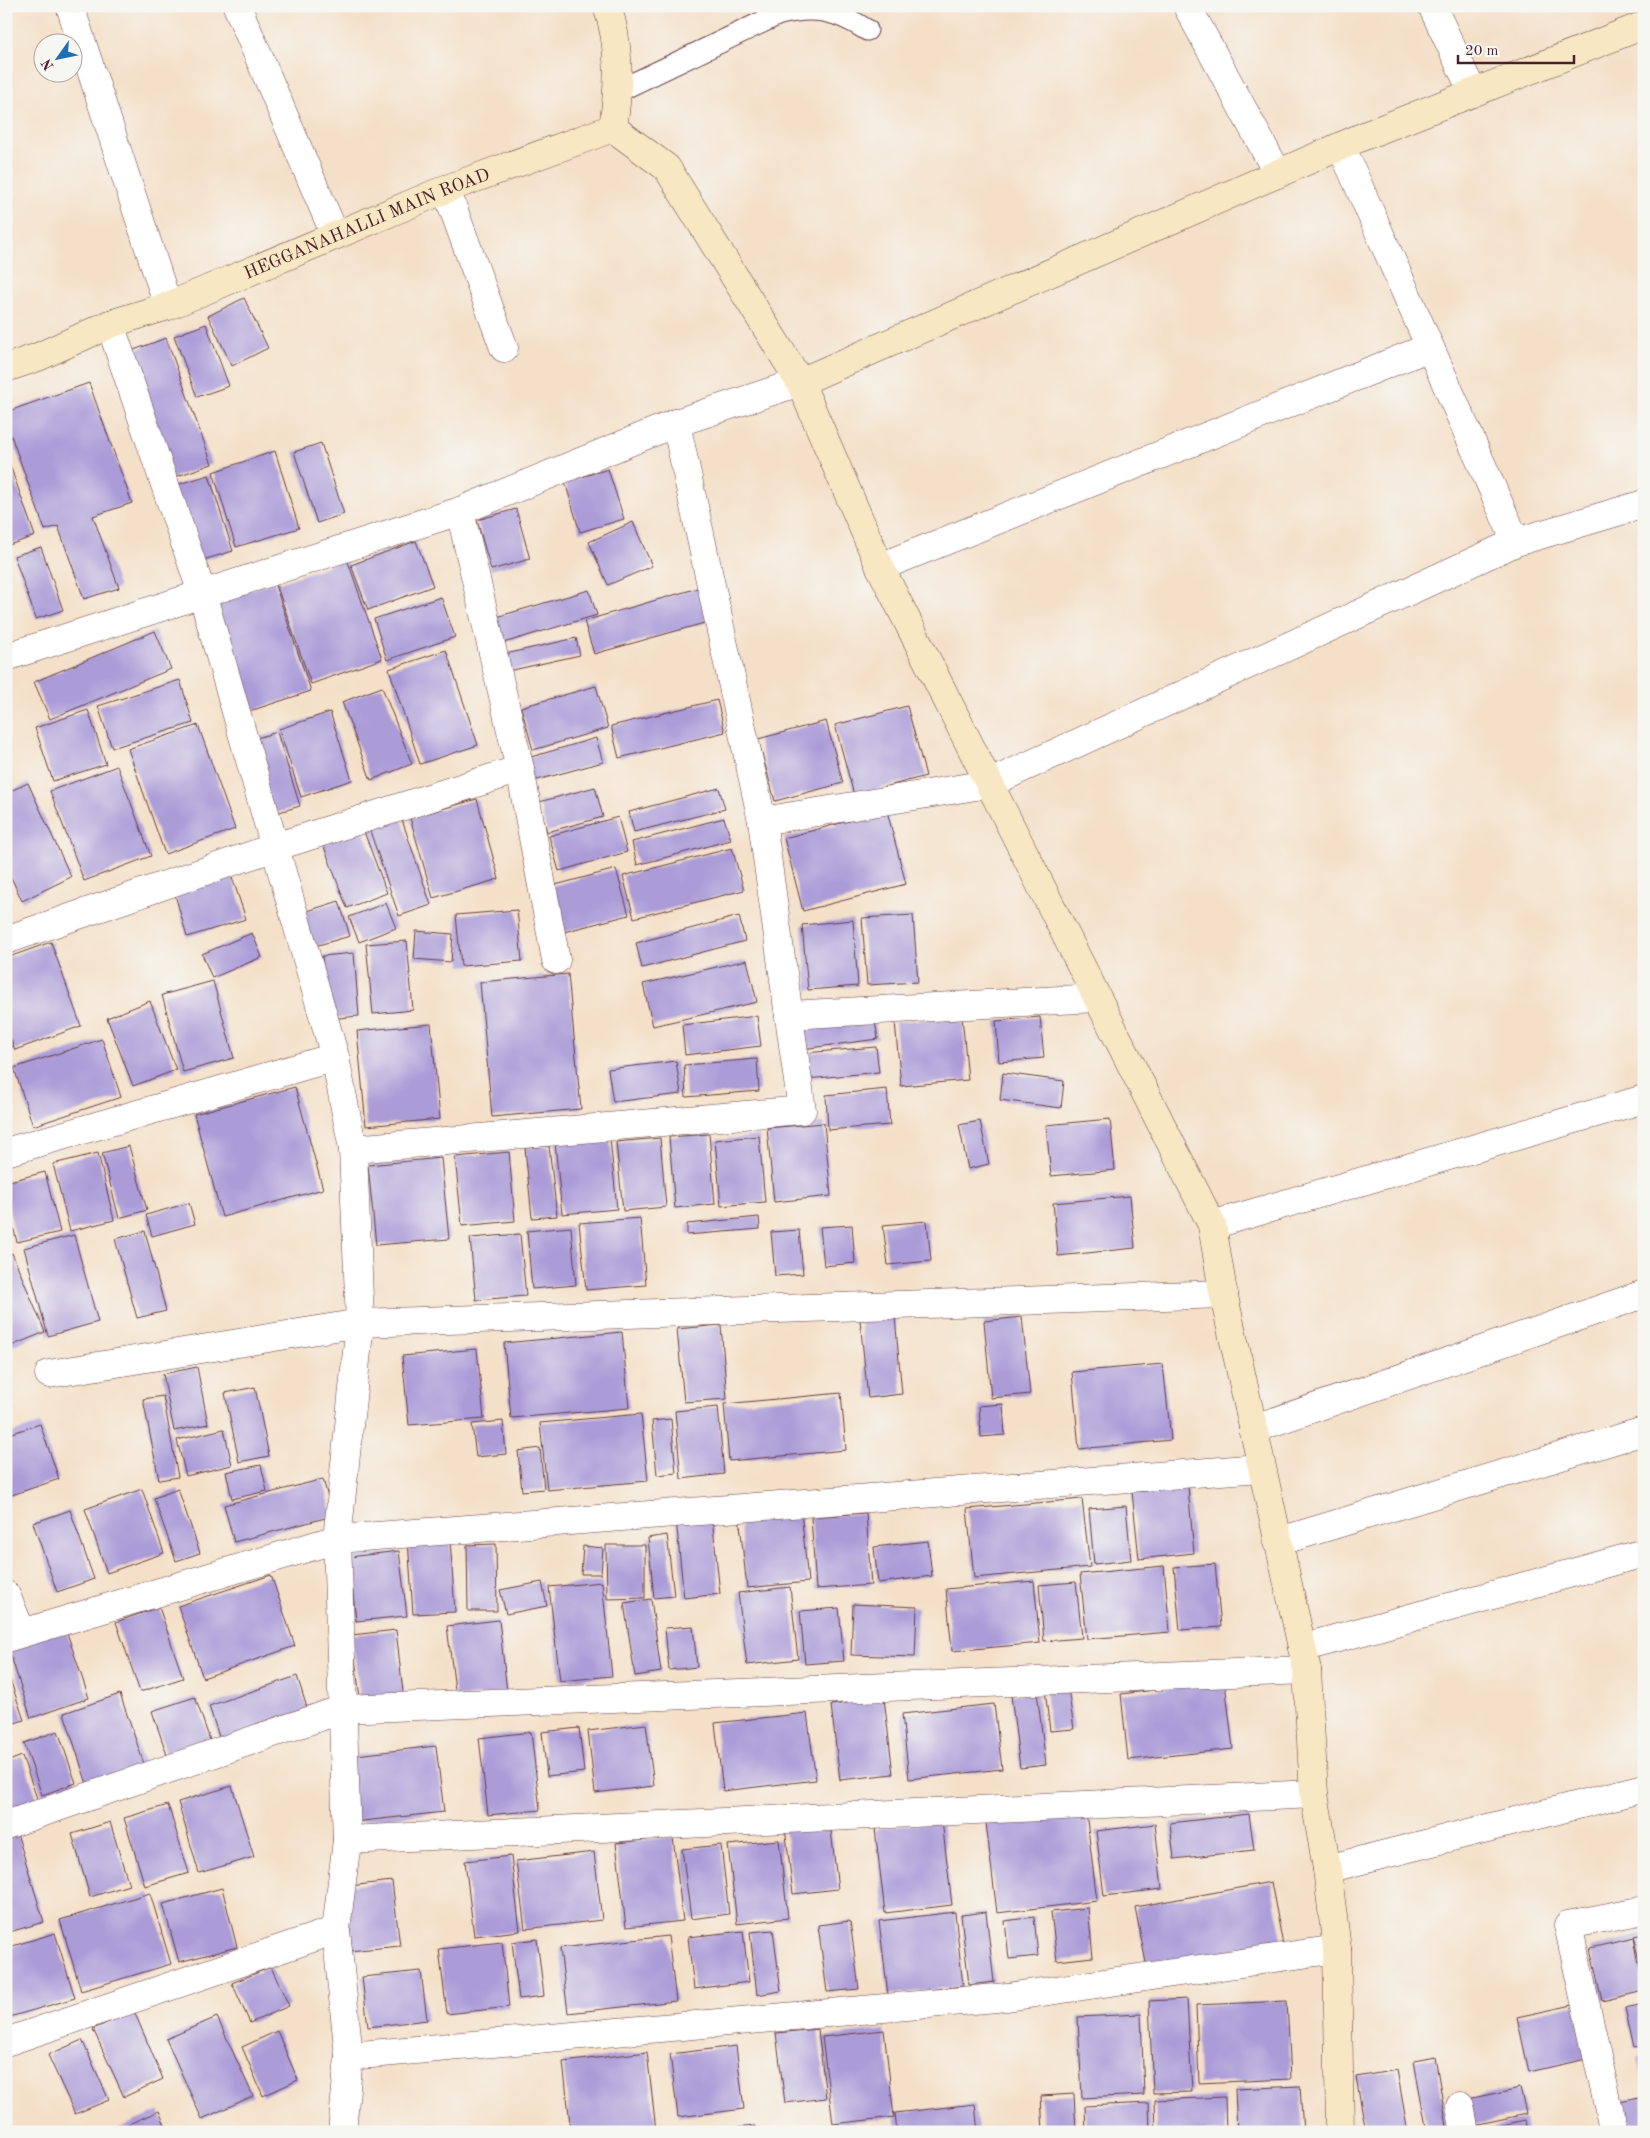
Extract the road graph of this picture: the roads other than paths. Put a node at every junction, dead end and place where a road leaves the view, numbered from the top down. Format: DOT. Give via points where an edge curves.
graph roads {
  1 [pos="70,6"];
  2 [pos="237,6"];
  3 [pos="607,6"];
  4 [pos="1187,6"];
  5 [pos="1432,6"];
  6 [pos="1644,25"];
  7 [pos="867,30"];
  8 [pos="618,91"];
  9 [pos="1473,93"];
  10 [pos="613,128"];
  11 [pos="1342,146"];
  12 [pos="1278,174"];
  13 [pos="446,189"];
  14 [pos="335,236"];
  15 [pos="168,306"];
  16 [pos="110,324"];
  17 [pos="1430,347"];
  18 [pos="504,348"];
  19 [pos="6,368"];
  20 [pos="800,382"];
  21 [pos="676,423"];
  22 [pos="1644,504"];
  23 [pos="460,511"];
  24 [pos="1516,542"];
  25 [pos="880,568"];
  26 [pos="202,593"];
  27 [pos="6,658"];
  28 [pos="520,769"];
  29 [pos="988,784"];
  30 [pos="762,821"];
  31 [pos="275,847"];
  32 [pos="6,940"];
  33 [pos="556,960"];
  34 [pos="1097,998"];
  35 [pos="789,1015"];
  36 [pos="335,1057"];
  37 [pos="1644,1099"];
  38 [pos="353,1149"];
  39 [pos="6,1152"];
  40 [pos="1212,1224"];
  41 [pos="1224,1294"];
  42 [pos="1644,1294"];
  43 [pos="360,1324"];
  44 [pos="50,1374"];
  45 [pos="1253,1429"];
  46 [pos="1644,1431"];
  47 [pos="1260,1468"];
  48 [pos="338,1538"];
  49 [pos="1277,1542"];
  50 [pos="1644,1553"];
  51 [pos="6,1595"];
  52 [pos="14,1635"];
  53 [pos="1304,1659"];
  54 [pos="343,1709"];
  55 [pos="1644,1788"];
  56 [pos="1314,1794"];
  57 [pos="6,1825"];
  58 [pos="347,1840"];
  59 [pos="1327,1869"];
  60 [pos="1644,1910"];
  61 [pos="336,1930"];
  62 [pos="1338,1948"];
  63 [pos="6,2042"];
  64 [pos="348,2056"];
  65 [pos="342,2132"];
  66 [pos="1340,2132"];
  67 [pos="1614,2132"];
  1 -- 15 [label="street"];
  2 -- 14 [label="street"];
  3 -- 8 [label="street" via="617,56"];
  4 -- 12 [label="street"];
  5 -- 9 [label="street"];
  6 -- 9 [label="street"];
  7 -- 8 [label="lane" via="844,16 797,10 776,15"];
  8 -- 10 [label="street"];
  9 -- 11 [label="street"];
  10 -- 13 [label="street, HEGGANAHALLI MAIN ROAD"];
  10 -- 20 [label="street" via="667,168"];
  11 -- 12 [label="street"];
  11 -- 17 [label="street"];
  12 -- 20 [label="street"];
  13 -- 14 [label="street, HEGGANAHALLI MAIN ROAD"];
  13 -- 18 [label="street"];
  14 -- 15 [label="street, HEGGANAHALLI MAIN ROAD"];
  15 -- 16 [label="street, HEGGANAHALLI MAIN ROAD"];
  16 -- 19 [label="street, HEGGANAHALLI MAIN ROAD"];
  16 -- 26 [label="street"];
  17 -- 24 [label="street"];
  17 -- 25 [label="street"];
  20 -- 21 [label="street"];
  20 -- 25 [label="street"];
  21 -- 23 [label="street"];
  21 -- 30 [label="street"];
  22 -- 24 [label="street"];
  23 -- 26 [label="street"];
  23 -- 28 [label="street"];
  24 -- 29 [label="street"];
  25 -- 29 [label="street"];
  26 -- 27 [label="street"];
  26 -- 31 [label="street"];
  28 -- 31 [label="street"];
  28 -- 33 [label="street"];
  29 -- 30 [label="street"];
  29 -- 34 [label="street"];
  30 -- 35 [label="street"];
  31 -- 32 [label="street"];
  31 -- 36 [label="street"];
  34 -- 35 [label="street"];
  34 -- 40 [label="street"];
  35 -- 38 [label="street" via="802,1110"];
  36 -- 38 [label="street"];
  36 -- 39 [label="street"];
  37 -- 40 [label="street"];
  38 -- 43 [label="street"];
  40 -- 41 [label="street"];
  41 -- 43 [label="street"];
  41 -- 45 [label="street"];
  42 -- 45 [label="street"];
  43 -- 44 [label="street"];
  43 -- 48 [label="street"];
  45 -- 47 [label="street"];
  46 -- 49 [label="street"];
  47 -- 48 [label="street"];
  47 -- 49 [label="street"];
  48 -- 52 [label="street"];
  48 -- 54 [label="street"];
  49 -- 53 [label="street"];
  50 -- 53 [label="street"];
  51 -- 52 [label="street"];
  53 -- 54 [label="street"];
  53 -- 56 [label="street"];
  54 -- 57 [label="street"];
  54 -- 58 [label="street"];
  55 -- 59 [label="street"];
  56 -- 58 [label="street"];
  56 -- 59 [label="street"];
  58 -- 61 [label="street"];
  59 -- 62 [label="street"];
  60 -- 67 [label="street" via="1568,1925"];
  61 -- 63 [label="street"];
  61 -- 64 [label="street"];
  62 -- 64 [label="street" via="1007,1997"];
  62 -- 66 [label="street"];
  64 -- 65 [label="street"];
}
